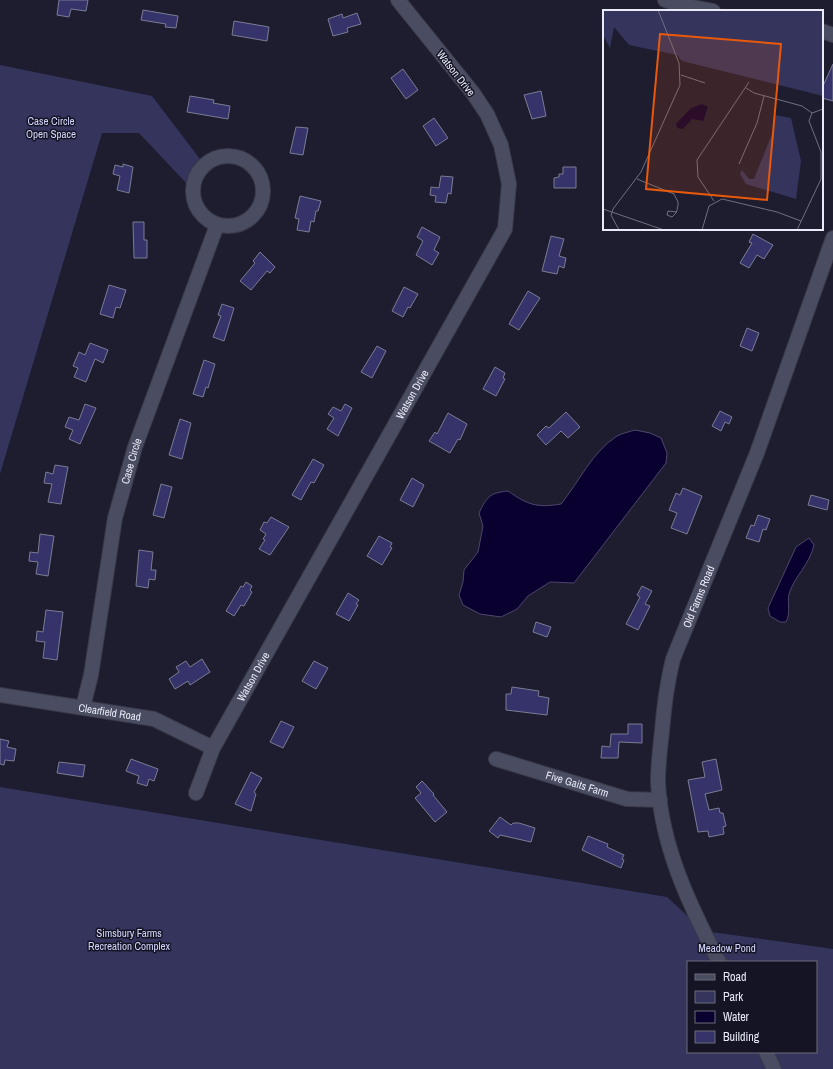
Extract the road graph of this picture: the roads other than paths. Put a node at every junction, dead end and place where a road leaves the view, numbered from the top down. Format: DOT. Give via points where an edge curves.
graph roads {
  1 [pos="398,0"];
  2 [pos="665,0"];
  3 [pos="708,10"];
  4 [pos="823,31"];
  5 [pos="833,35"];
  6 [pos="217,225"];
  7 [pos="833,238"];
  8 [pos="0,695"];
  9 [pos="83,708"];
  10 [pos="213,748"];
  11 [pos="496,759"];
  12 [pos="196,793"];
  13 [pos="660,800"];
  14 [pos="718,961"];
  15 [pos="766,1053"];
  16 [pos="774,1069"];
  1 -- 10 [label="street, Watson Drive" via="473,93 490,120 501,145 508,184 505,229"];
  2 -- 3 [label="street"];
  4 -- 5 [label="street"];
  6 -- 6 [label="street" via="229,227 246,222 259,209 264,186 260,174 242,158 230,156 213,159 207,162 194,180 192,192 199,212"];
  6 -- 9 [label="street, Case Circle" via="135,447 115,518 91,675"];
  7 -- 13 [label="street, Old Farms Road" via="757,453 673,659 666,684 658,781"];
  8 -- 9 [label="street, Clearfield Road"];
  9 -- 10 [label="street, Clearfield Road" via="154,719"];
  10 -- 12 [label="street, Watson Drive"];
  11 -- 13 [label="street, Five Gaits Farm" via="627,799"];
  13 -- 14 [label="street, Old Farms Road" via="680,881 696,919"];
  15 -- 16 [label="street"];
}
